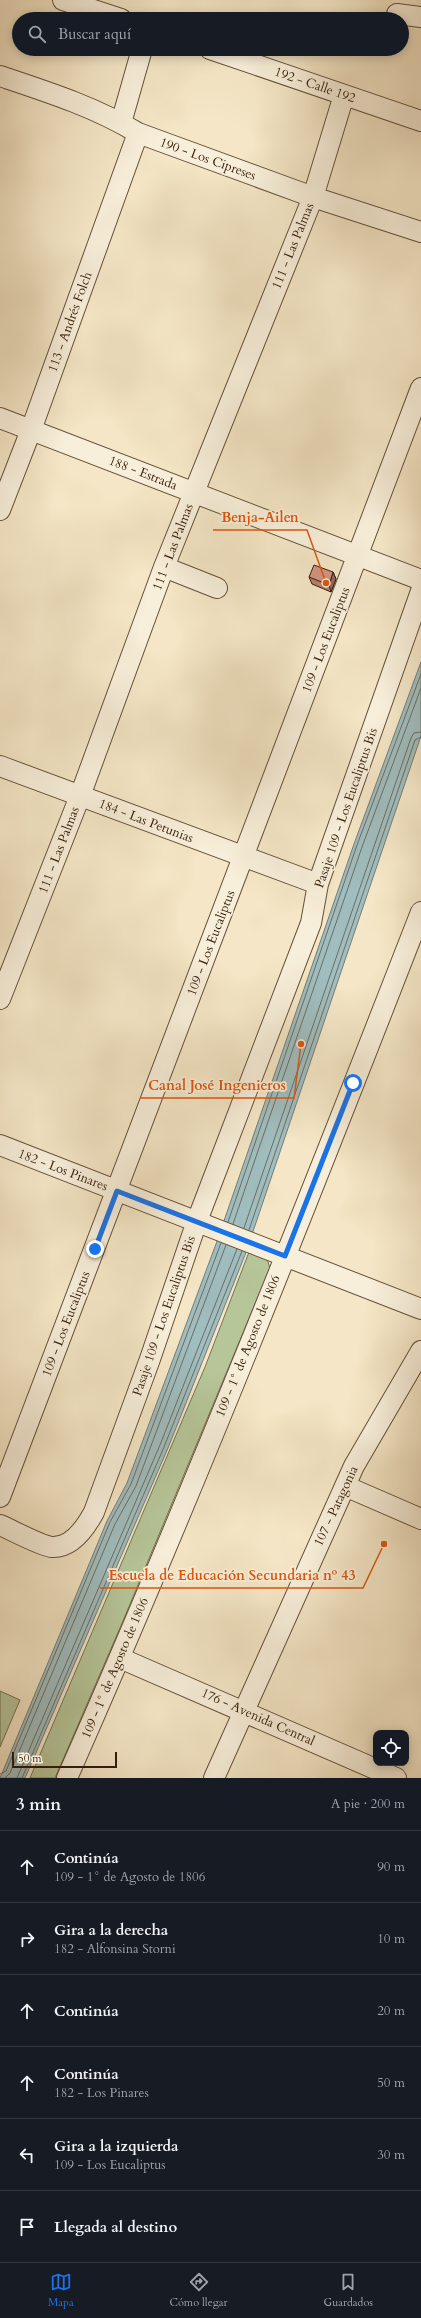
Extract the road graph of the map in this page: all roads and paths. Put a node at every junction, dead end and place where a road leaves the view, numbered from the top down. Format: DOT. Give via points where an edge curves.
graph roads {
  1 [pos="63,0"];
  2 [pos="100,12"];
  3 [pos="409,16"];
  4 [pos="421,17"];
  5 [pos="140,56"];
  6 [pos="230,56"];
  7 [pos="0,76"];
  8 [pos="344,95"];
  9 [pos="421,121"];
  10 [pos="121,123"];
  11 [pos="138,133"];
  12 [pos="313,197"];
  13 [pos="421,232"];
  14 [pos="421,388"];
  15 [pos="0,418"];
  16 [pos="31,430"];
  17 [pos="194,492"];
  18 [pos="0,510"];
  19 [pos="358,555"];
  20 [pos="164,567"];
  21 [pos="421,580"];
  22 [pos="217,588"];
  23 [pos="421,591"];
  24 [pos="0,766"];
  25 [pos="80,796"];
  26 [pos="244,857"];
  27 [pos="318,884"];
  28 [pos="419,921"];
  29 [pos="0,999"];
  30 [pos="0,1145"];
  31 [pos="117,1191"];
  32 [pos="196,1221"];
  33 [pos="285,1256"];
  34 [pos="421,1309"];
  35 [pos="421,1351"];
  36 [pos="345,1486"];
  37 [pos="0,1497"];
  38 [pos="421,1519"];
  39 [pos="0,1525"];
  40 [pos="120,1658"];
  41 [pos="244,1711"];
  42 [pos="67,1778"];
  43 [pos="214,1778"];
  44 [pos="396,1778"];
  1 -- 2 [label="street"];
  3 -- 4 [label="street"];
  5 -- 10 [label="street"];
  6 -- 8 [label="street, 192 - Calle 192"];
  7 -- 10 [label="street, 190 - Los Cipreses" via="62,96"];
  8 -- 9 [label="street, 192 - Calle 192"];
  8 -- 12 [label="street, 111 - Las Palmas"];
  10 -- 11 [label="street, 190 - Los Cipreses"];
  11 -- 12 [label="street, 190 - Los Cipreses"];
  11 -- 16 [label="street, 113 - Andrés Folch"];
  12 -- 13 [label="street, 190 - Los Cipreses"];
  12 -- 17 [label="street, 111 - Las Palmas"];
  14 -- 19 [label="street, 109 - Los Eucaliptus"];
  15 -- 16 [label="street, 188 - Estrada"];
  16 -- 17 [label="street, 188 - Estrada"];
  16 -- 18 [label="street, 113 - Andrés Folch"];
  17 -- 19 [label="street, 188 - Estrada"];
  17 -- 20 [label="street, 111 - Las Palmas"];
  19 -- 21 [label="street, 188 - Estrada"];
  19 -- 26 [label="street, 109 - Los Eucaliptus"];
  20 -- 22 [label="street"];
  20 -- 25 [label="street, 111 - Las Palmas"];
  23 -- 27 [label="street, Pasaje 109 - Los Eucaliptus Bis"];
  24 -- 25 [label="street, 184 - Las Petunias"];
  25 -- 26 [label="street, 184 - Las Petunias"];
  25 -- 29 [label="street, 111 - Las Palmas"];
  26 -- 27 [label="street, 184 - Las Petunias"];
  26 -- 31 [label="street, 109 - Los Eucaliptus"];
  27 -- 32 [label="street, Pasaje 109 - Los Eucaliptus Bis" via="311,924"];
  28 -- 33 [label="street, 109 - 1° de Agosto de 1806"];
  30 -- 31 [label="street, 182 - Los Pinares"];
  31 -- 32 [label="street, 182 - Los Pinares"];
  31 -- 37 [label="street, 109 - Los Eucaliptus"];
  32 -- 33 [label="street, 182 - Los Pinares"];
  32 -- 39 [label="street, Pasaje 109 - Los Eucaliptus Bis" via="150,1359 94,1512 82,1532 63,1545 52,1547"];
  33 -- 34 [label="street, 182 - Los Pinares"];
  33 -- 40 [label="street, 109 - 1° de Agosto de 1806"];
  35 -- 36 [label="street, 107 - Patagonia"];
  36 -- 38 [label="street"];
  36 -- 41 [label="street, 107 - Patagonia"];
  40 -- 41 [label="street, 176 - Avenida Central"];
  40 -- 42 [label="street, 109 - 1° de Agosto de 1806"];
  41 -- 43 [label="street, 107 - Patagonia"];
  41 -- 44 [label="street, 176 - Avenida Central"];
}
